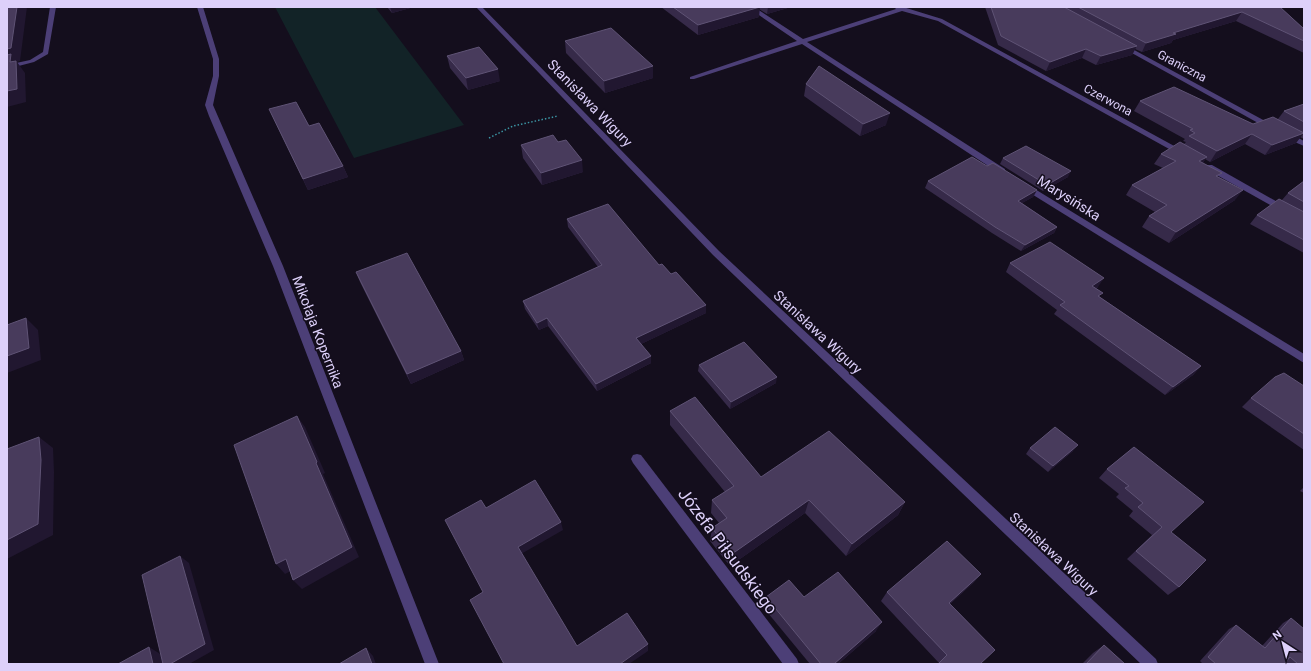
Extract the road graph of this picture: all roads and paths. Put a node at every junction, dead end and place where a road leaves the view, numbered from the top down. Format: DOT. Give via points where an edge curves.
graph roads {
  1 [pos="53,7"];
  2 [pos="200,7"];
  3 [pos="479,7"];
  4 [pos="750,7"];
  5 [pos="899,8"];
  6 [pos="802,41"];
  7 [pos="1119,44"];
  8 [pos="7,67"];
  9 [pos="692,78"];
  10 [pos="581,113"];
  11 [pos="489,138"];
  12 [pos="1304,144"];
  13 [pos="1190,157"];
  14 [pos="1204,164"];
  15 [pos="1007,174"];
  16 [pos="1020,183"];
  17 [pos="1304,221"];
  18 [pos="1304,359"];
  19 [pos="637,459"];
  20 [pos="432,664"];
  21 [pos="792,664"];
  22 [pos="1151,664"];
  1 -- 8 [label="street" via="46,53 32,61"];
  2 -- 20 [label="street, Mikołaja Kopernika" via="216,59 216,76 210,105 213,116 278,266"];
  3 -- 10 [label="street, Stanisława Wigury"];
  4 -- 6 [label="street"];
  5 -- 6 [label="street"];
  5 -- 13 [label="street, Czerwona" via="940,20"];
  6 -- 9 [label="street"];
  6 -- 15 [label="street"];
  7 -- 12 [label="street, Graniczna"];
  10 -- 11 [label="path" via="513,126"];
  10 -- 22 [label="street, Stanisława Wigury" via="721,259"];
  14 -- 17 [label="street"];
  16 -- 18 [label="street, Marysińska"];
  19 -- 21 [label="street, Józefa Piłsudskiego"];
}
